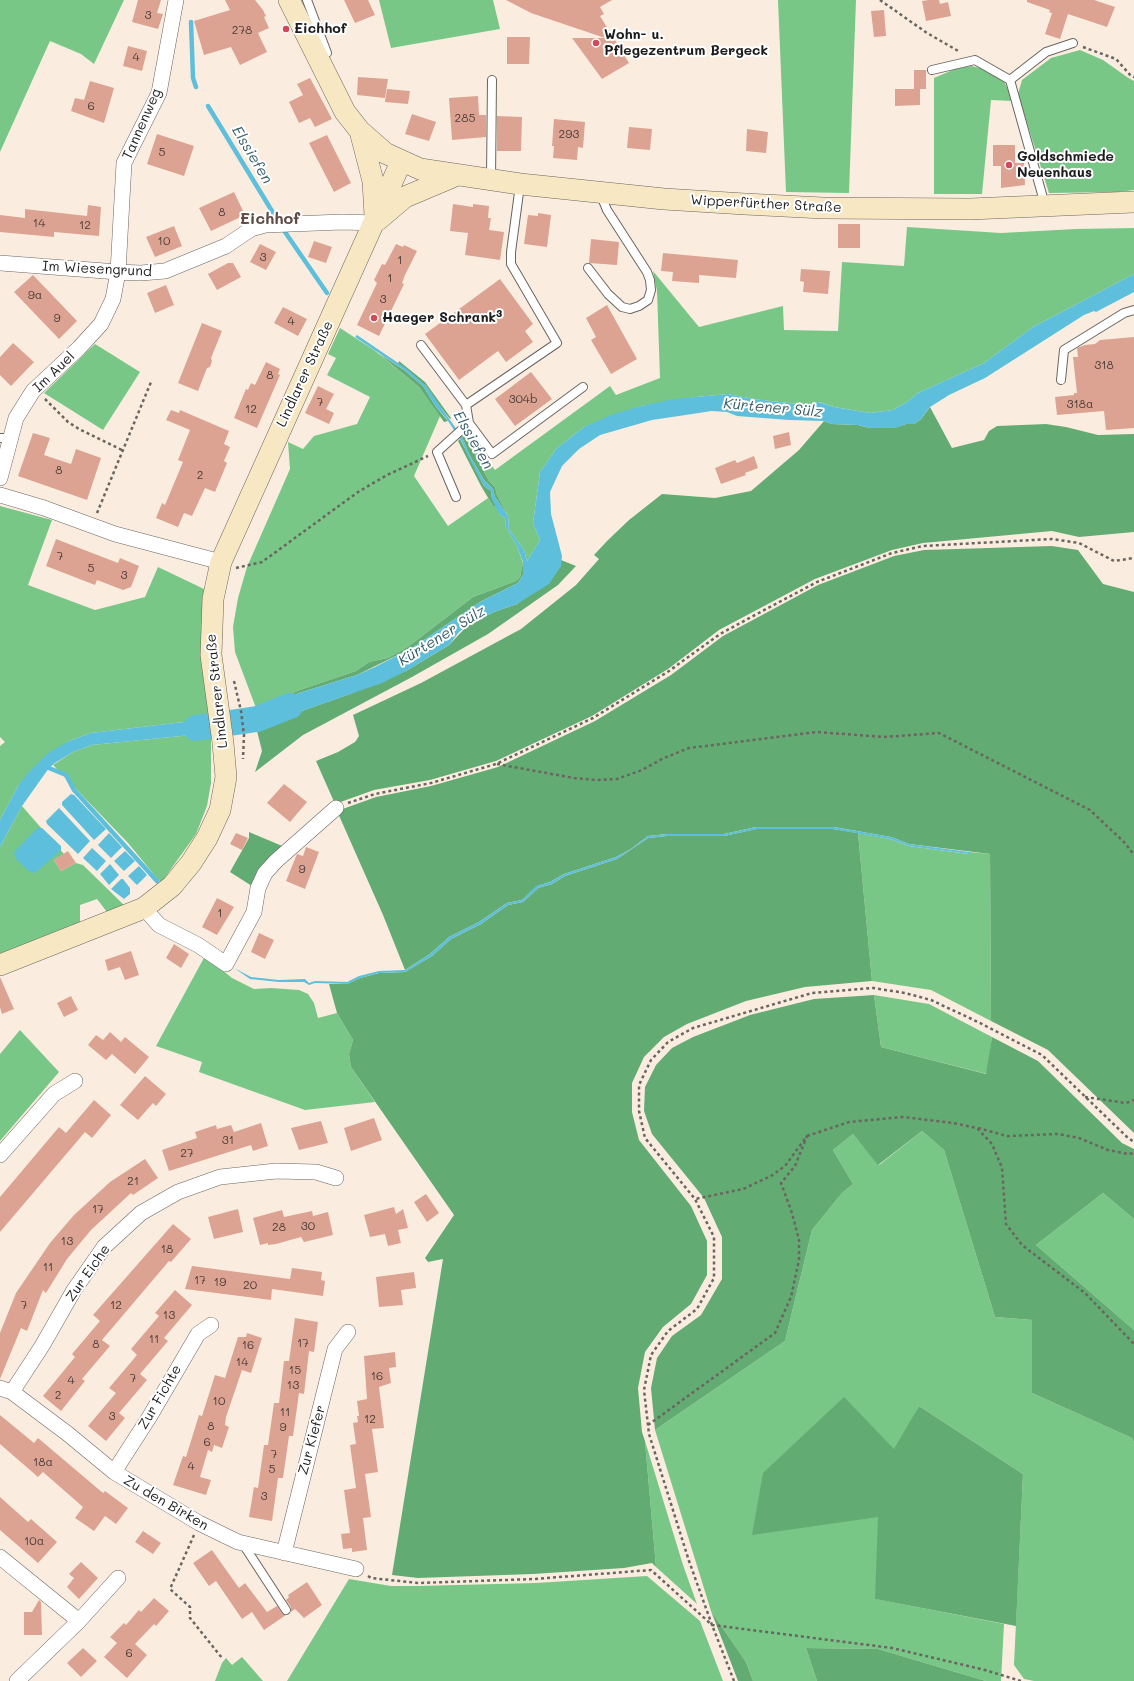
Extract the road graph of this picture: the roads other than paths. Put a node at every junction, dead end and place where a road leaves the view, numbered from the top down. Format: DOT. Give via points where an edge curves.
graph roads {
  1 [pos="176,0"];
  2 [pos="289,0"];
  3 [pos="307,0"];
  4 [pos="1073,43"];
  5 [pos="317,58"];
  6 [pos="932,70"];
  7 [pos="492,80"];
  8 [pos="1010,80"];
  9 [pos="360,131"];
  10 [pos="401,162"];
  11 [pos="457,175"];
  12 [pos="491,180"];
  13 [pos="520,184"];
  14 [pos="600,192"];
  15 [pos="1134,202"];
  16 [pos="1046,206"];
  17 [pos="375,223"];
  18 [pos="0,262"];
  19 [pos="588,268"];
  20 [pos="118,272"];
  21 [pos="1134,310"];
  22 [pos="421,345"];
  23 [pos="1061,380"];
  24 [pos="583,387"];
  25 [pos="466,405"];
  26 [pos="469,423"];
  27 [pos="5,438"];
  28 [pos="0,478"];
  29 [pos="0,495"];
  30 [pos="456,497"];
  31 [pos="234,567"];
  32 [pos="336,808"];
  33 [pos="144,908"];
  34 [pos="0,965"];
  35 [pos="76,1081"];
  36 [pos="0,1155"];
  37 [pos="336,1178"];
  38 [pos="211,1325"];
  39 [pos="348,1332"];
  40 [pos="6,1390"];
  41 [pos="114,1472"];
  42 [pos="242,1543"];
  43 [pos="284,1553"];
  44 [pos="0,1557"];
  45 [pos="356,1568"];
  46 [pos="118,1578"];
  47 [pos="286,1610"];
  48 [pos="78,1621"];
  49 [pos="17,1681"];
  1 -- 20 [label="street, Tannenweg" via="158,93 124,163"];
  2 -- 5 [label="main road"];
  3 -- 5 [label="lane" via="327,53"];
  4 -- 8 [label="lane" via="1046,52"];
  5 -- 9 [label="main road" via="345,112"];
  6 -- 8 [label="lane" via="975,60"];
  7 -- 12 [label="lane"];
  8 -- 16 [label="lane"];
  9 -- 10 [label="main road, Wipperfürther Straße" via="385,153"];
  9 -- 17 [label="main road" via="373,181"];
  10 -- 11 [label="main road, Wipperfürther Straße" via="420,169"];
  10 -- 17 [label="main road, Lindlarer Straße"];
  11 -- 12 [label="main road, Wipperfürther Straße"];
  11 -- 17 [label="main road" via="405,197"];
  12 -- 13 [label="main road, Wipperfürther Straße"];
  13 -- 14 [label="main road, Wipperfürther Straße"];
  13 -- 25 [label="lane" via="511,264 557,343"];
  14 -- 16 [label="main road, Wipperfürther Straße" via="664,199 823,208 970,209"];
  14 -- 19 [label="lane" via="607,210 647,272 651,290 648,300 630,309 622,307 608,294"];
  15 -- 16 [label="main road, Wipperfürther Straße"];
  17 -- 20 [label="street, Im Wiesengrund" via="265,225 251,230 226,246 165,271"];
  17 -- 31 [label="main road, Lindlarer Straße" via="269,453"];
  18 -- 20 [label="street, Im Wiesengrund"];
  20 -- 27 [label="street, Im Auel" via="113,299 101,324 33,391"];
  21 -- 23 [label="lane" via="1064,350"];
  22 -- 25 [label="lane"];
  24 -- 26 [label="lane" via="492,454"];
  25 -- 26 [label="lane"];
  26 -- 30 [label="lane" via="437,452"];
  27 -- 28 [label="street, Im Auel"];
  29 -- 31 [label="street" via="44,508 91,527"];
  31 -- 33 [label="main road, Lindlarer Straße" via="213,599 211,627 211,655 226,777 220,810 192,863 172,886"];
  32 -- 33 [label="street" via="265,873 258,888 254,912 226,964 198,945 159,925"];
  33 -- 34 [label="main road, Lindlarer Straße"];
  35 -- 36 [label="street" via="54,1094"];
  37 -- 40 [label="street, Zur Eiche" via="316,1172 276,1171 220,1177 178,1192 141,1213 104,1247 74,1290 42,1346"];
  38 -- 41 [label="street, Zur Fichte" via="198,1334"];
  39 -- 43 [label="street, Zur Kiefer" via="335,1349"];
  40 -- 41 [label="street, Zu den Birken" via="68,1434"];
  41 -- 42 [label="street, Zu den Birken" via="199,1523"];
  42 -- 43 [label="street, Zu den Birken"];
  42 -- 47 [label="lane"];
  43 -- 45 [label="street, Zu den Birken"];
  44 -- 48 [label="street"];
  46 -- 48 [label="street"];
  48 -- 49 [label="street"];
}
